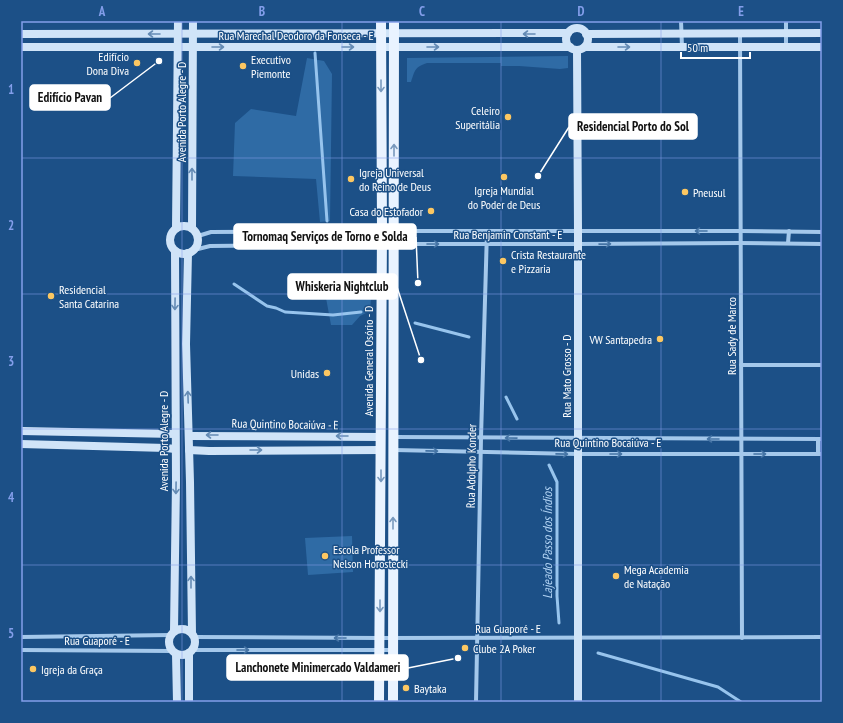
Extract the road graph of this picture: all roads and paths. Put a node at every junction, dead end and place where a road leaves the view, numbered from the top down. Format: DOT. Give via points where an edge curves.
graph roads {
  1 [pos="178,21"];
  2 [pos="193,21"];
  3 [pos="381,21"];
  4 [pos="394,21"];
  5 [pos="681,21"];
  6 [pos="786,21"];
  7 [pos="577,25"];
  8 [pos="682,33"];
  9 [pos="740,33"];
  10 [pos="786,33"];
  11 [pos="822,33"];
  12 [pos="21,34"];
  13 [pos="178,34"];
  14 [pos="193,34"];
  15 [pos="381,34"];
  16 [pos="394,34"];
  17 [pos="490,34"];
  18 [pos="568,34"];
  19 [pos="586,34"];
  20 [pos="21,47"];
  21 [pos="178,47"];
  22 [pos="193,47"];
  23 [pos="381,47"];
  24 [pos="394,47"];
  25 [pos="489,47"];
  26 [pos="682,47"];
  27 [pos="740,47"];
  28 [pos="786,47"];
  29 [pos="822,47"];
  30 [pos="577,48"];
  31 [pos="176,228"];
  32 [pos="192,228"];
  33 [pos="382,231"];
  34 [pos="394,231"];
  35 [pos="487,231"];
  36 [pos="578,231"];
  37 [pos="740,231"];
  38 [pos="789,231"];
  39 [pos="822,232"];
  40 [pos="198,236"];
  41 [pos="740,242"];
  42 [pos="788,243"];
  43 [pos="381,244"];
  44 [pos="394,244"];
  45 [pos="486,244"];
  46 [pos="578,244"];
  47 [pos="822,244"];
  48 [pos="175,251"];
  49 [pos="191,252"];
  50 [pos="741,365"];
  51 [pos="822,365"];
  52 [pos="21,430"];
  53 [pos="175,434"];
  54 [pos="189,436"];
  55 [pos="309,436"];
  56 [pos="381,437"];
  57 [pos="393,437"];
  58 [pos="481,438"];
  59 [pos="578,438"];
  60 [pos="741,439"];
  61 [pos="820,439"];
  62 [pos="21,444"];
  63 [pos="175,449"];
  64 [pos="189,450"];
  65 [pos="310,450"];
  66 [pos="381,450"];
  67 [pos="393,450"];
  68 [pos="481,452"];
  69 [pos="578,454"];
  70 [pos="741,454"];
  71 [pos="820,454"];
  72 [pos="172,633"];
  73 [pos="193,635"];
  74 [pos="21,637"];
  75 [pos="380,638"];
  76 [pos="393,638"];
  77 [pos="477,638"];
  78 [pos="578,638"];
  79 [pos="742,638"];
  80 [pos="822,638"];
  81 [pos="21,650"];
  82 [pos="380,650"];
  83 [pos="393,650"];
  84 [pos="174,652"];
  85 [pos="191,652"];
  86 [pos="177,702"];
  87 [pos="189,702"];
  88 [pos="380,702"];
  89 [pos="393,702"];
  90 [pos="476,702"];
  91 [pos="578,702"];
  1 -- 13 [label="street, Avenida Porto Alegre - D"];
  2 -- 14 [label="street, Avenida Porto Alegre - D"];
  3 -- 15 [label="main road, Avenida General Osório - D"];
  4 -- 16 [label="main road"];
  5 -- 8 [label="street"];
  6 -- 10 [label="street"];
  7 -- 18 [label="street"];
  7 -- 19 [label="street"];
  8 -- 9 [label="street"];
  8 -- 19 [label="street"];
  8 -- 26 [label="street"];
  9 -- 10 [label="street"];
  9 -- 27 [label="street, Rua Sady de Marco"];
  10 -- 11 [label="street"];
  10 -- 28 [label="street"];
  13 -- 12 [label="street, Rua Marechal Deodoro da Fonseca - E, one-way"];
  13 -- 14 [label="street, Rua Marechal Deodoro da Fonseca - E"];
  13 -- 21 [label="street, Avenida Porto Alegre - D"];
  14 -- 15 [label="street, Rua Marechal Deodoro da Fonseca - E"];
  14 -- 22 [label="street, Avenida Porto Alegre - D"];
  15 -- 16 [label="street, Rua Marechal Deodoro da Fonseca - E"];
  15 -- 23 [label="main road, Avenida General Osório - D"];
  16 -- 17 [label="street, Rua Marechal Deodoro da Fonseca - E"];
  16 -- 24 [label="main road"];
  18 -- 17 [label="street, Rua Marechal Deodoro da Fonseca - E, one-way"];
  17 -- 25 [label="street"];
  18 -- 30 [label="street" via="568,45"];
  19 -- 30 [label="street" via="588,40"];
  20 -- 21 [label="street, Rua Marechal Deodoro da Fonseca - E"];
  21 -- 22 [label="street, Rua Marechal Deodoro da Fonseca - E"];
  21 -- 31 [label="street, Avenida Porto Alegre - D"];
  22 -- 23 [label="street, Rua Marechal Deodoro da Fonseca - E, one-way"];
  32 -- 22 [label="street, Avenida Porto Alegre - D, one-way"];
  23 -- 24 [label="street, Rua Marechal Deodoro da Fonseca - E"];
  23 -- 33 [label="main road, Avenida General Osório - D, one-way"];
  24 -- 25 [label="street, Rua Marechal Deodoro da Fonseca - E, one-way"];
  34 -- 24 [label="main road, one-way"];
  25 -- 30 [label="street, Rua Marechal Deodoro da Fonseca - E"];
  26 -- 27 [label="street, Rua Marechal Deodoro da Fonseca - E"];
  30 -- 26 [label="street, Rua Marechal Deodoro da Fonseca - E, one-way"];
  27 -- 28 [label="street, Rua Marechal Deodoro da Fonseca - E"];
  27 -- 37 [label="street, Rua Sady de Marco"];
  28 -- 29 [label="street, Rua Marechal Deodoro da Fonseca - E"];
  30 -- 36 [label="street, Rua Mato Grosso - D"];
  31 -- 32 [label="street"];
  31 -- 48 [label="street" via="170,241"];
  32 -- 40 [label="street"];
  33 -- 34 [label="street, Rua Benjamin Constant - E"];
  33 -- 40 [label="street, Rua Benjamin Constant - E" via="211,232"];
  33 -- 43 [label="main road, Avenida General Osório - D"];
  34 -- 35 [label="street, Rua Benjamin Constant - E"];
  34 -- 44 [label="main road"];
  35 -- 36 [label="street, Rua Benjamin Constant - E"];
  35 -- 45 [label="street, Rua Adolpho Konder"];
  37 -- 36 [label="street, Rua Benjamin Constant - E, one-way"];
  36 -- 46 [label="street, Rua Mato Grosso - D"];
  37 -- 38 [label="street, Rua Benjamin Constant - E"];
  37 -- 41 [label="street, Rua Sady de Marco"];
  38 -- 39 [label="street, Rua Benjamin Constant - E"];
  38 -- 42 [label="street"];
  40 -- 49 [label="street" via="197,246"];
  41 -- 42 [label="street, Rua Benjamin Constant - E"];
  46 -- 41 [label="street, Rua Benjamin Constant - E, one-way"];
  41 -- 50 [label="street, Rua Sady de Marco"];
  42 -- 47 [label="street, Rua Benjamin Constant - E"];
  43 -- 44 [label="street, Rua Benjamin Constant - E"];
  43 -- 49 [label="street, Rua Benjamin Constant - E" via="210,246"];
  43 -- 56 [label="main road, Avenida General Osório - D"];
  44 -- 45 [label="street, Rua Benjamin Constant - E, one-way"];
  44 -- 57 [label="main road"];
  45 -- 46 [label="street, Rua Benjamin Constant - E"];
  45 -- 58 [label="street, Rua Adolpho Konder"];
  46 -- 59 [label="street, Rua Mato Grosso - D"];
  48 -- 49 [label="street" via="183,254"];
  48 -- 53 [label="street, Avenida Porto Alegre - D, one-way"];
  54 -- 49 [label="street, Avenida Porto Alegre - D, one-way" via="186,344"];
  50 -- 51 [label="street"];
  50 -- 60 [label="street, Rua Sady de Marco"];
  52 -- 53 [label="street"];
  53 -- 63 [label="street, Avenida Porto Alegre - D"];
  55 -- 54 [label="street, Rua Quintino Bocaiúva - E, one-way"];
  54 -- 64 [label="street, Avenida Porto Alegre - D"];
  56 -- 55 [label="street, Rua Quintino Bocaiúva - E, one-way"];
  55 -- 65 [label="street"];
  56 -- 66 [label="main road, Avenida General Osório - D"];
  57 -- 58 [label="street, Rua Quintino Bocaiúva - E"];
  57 -- 67 [label="main road"];
  59 -- 58 [label="street, Rua Quintino Bocaiúva - E, one-way"];
  58 -- 68 [label="street, Rua Adolpho Konder"];
  60 -- 59 [label="street, Rua Quintino Bocaiúva - E, one-way"];
  59 -- 69 [label="street, Rua Mato Grosso - D"];
  60 -- 61 [label="street, Rua Quintino Bocaiúva - E"];
  60 -- 70 [label="street, Rua Sady de Marco"];
  61 -- 71 [label="street"];
  62 -- 63 [label="street"];
  63 -- 72 [label="street, Avenida Porto Alegre - D, one-way"];
  64 -- 65 [label="street, Rua Quintino Bocaiúva - E, one-way"];
  73 -- 64 [label="street, Avenida Porto Alegre - D, one-way"];
  65 -- 66 [label="street, Rua Quintino Bocaiúva - E"];
  66 -- 75 [label="main road, Avenida General Osório - D, one-way"];
  67 -- 68 [label="street, Rua Quintino Bocaiúva - E, one-way"];
  76 -- 67 [label="main road, one-way"];
  68 -- 69 [label="street, Rua Quintino Bocaiúva - E, one-way"];
  68 -- 77 [label="street, Rua Adolpho Konder"];
  69 -- 70 [label="street, Rua Quintino Bocaiúva - E, one-way"];
  69 -- 78 [label="street, Rua Mato Grosso - D"];
  70 -- 71 [label="street, Rua Quintino Bocaiúva - E, one-way"];
  70 -- 79 [label="street, Rua Sady de Marco"];
  72 -- 73 [label="street" via="185,629"];
  72 -- 74 [label="street, Rua Guaporé - E"];
  72 -- 84 [label="street" via="168,643"];
  75 -- 73 [label="street, Rua Guaporé - E, one-way"];
  73 -- 85 [label="street" via="195,642"];
  75 -- 76 [label="street, Rua Guaporé - E"];
  75 -- 82 [label="main road, Avenida General Osório - D"];
  76 -- 77 [label="street, Rua Guaporé - E"];
  76 -- 83 [label="main road"];
  77 -- 78 [label="street, Rua Guaporé - E"];
  77 -- 90 [label="street, Rua Adolpho Konder"];
  78 -- 79 [label="street, Rua Guaporé - E"];
  78 -- 91 [label="street, Rua Mato Grosso - D"];
  79 -- 80 [label="street, Rua Guaporé - E"];
  81 -- 84 [label="street, Rua Guaporé - E"];
  82 -- 83 [label="street"];
  85 -- 82 [label="street, one-way"];
  82 -- 88 [label="main road, Avenida General Osório - D"];
  83 -- 89 [label="main road"];
  84 -- 85 [label="street" via="180,655"];
  84 -- 86 [label="street"];
  85 -- 87 [label="street"];
}
